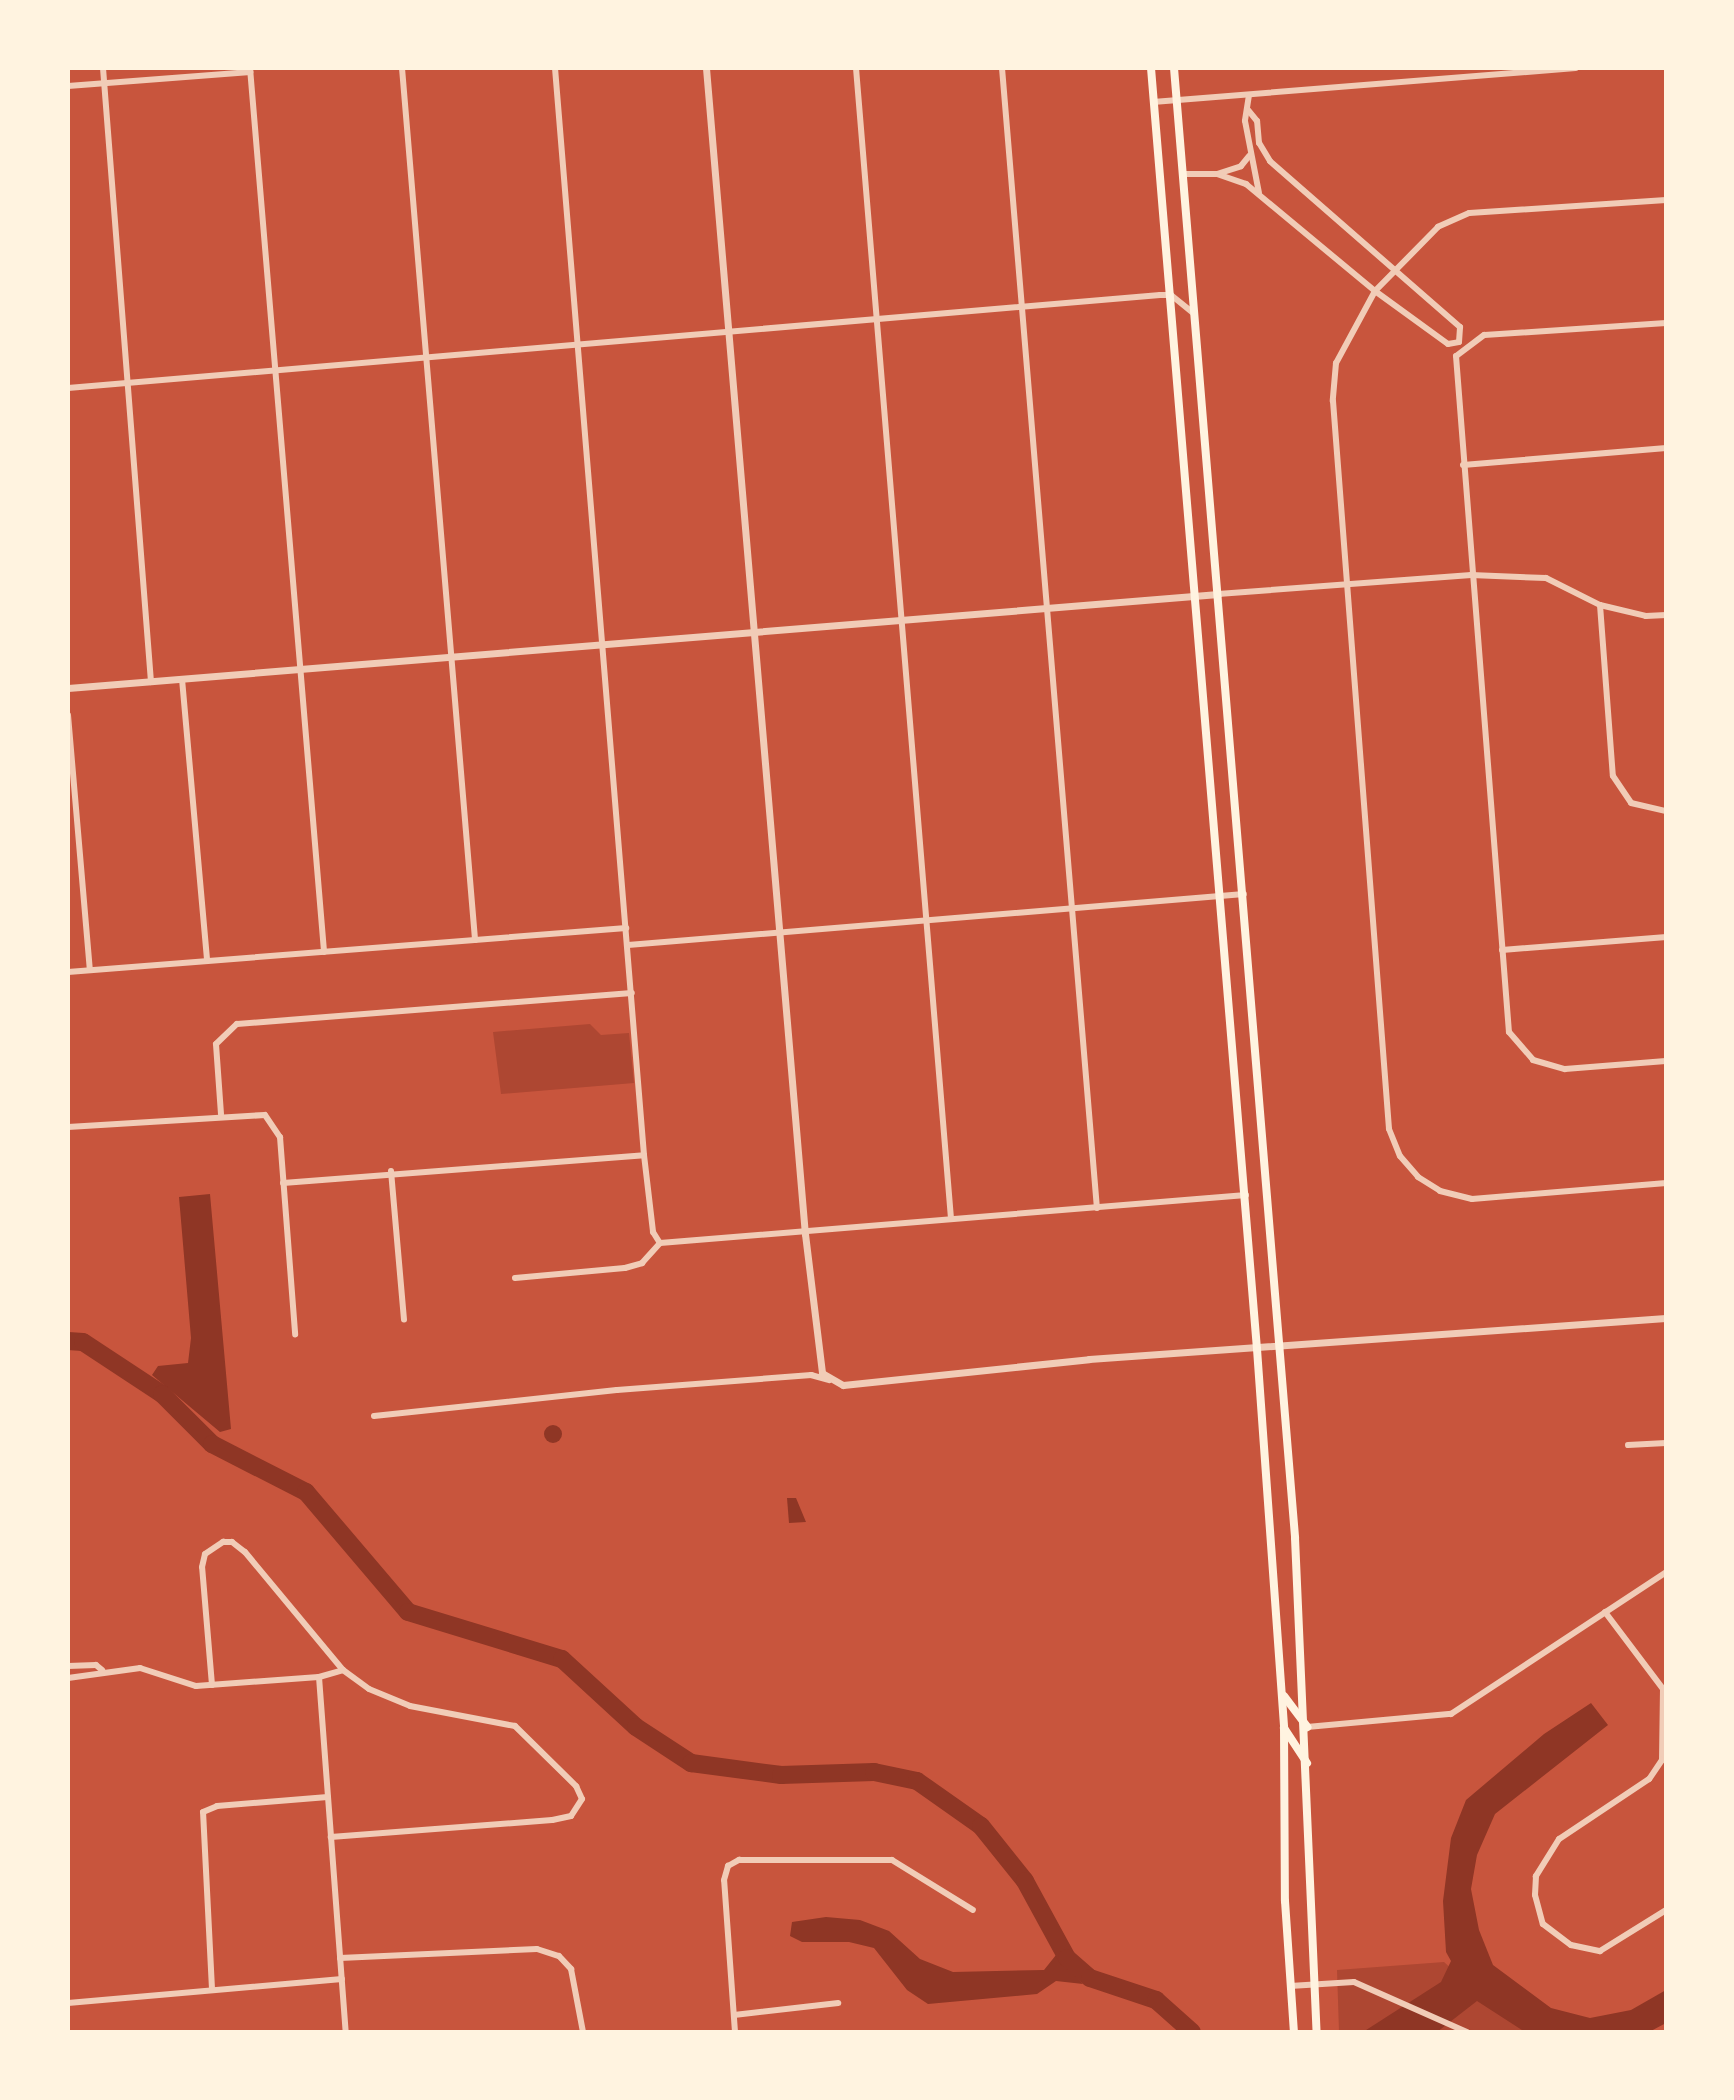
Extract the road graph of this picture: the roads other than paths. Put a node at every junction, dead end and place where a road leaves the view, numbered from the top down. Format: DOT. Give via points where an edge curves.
graph roads {
  1 [pos="103,68"];
  2 [pos="402,68"];
  3 [pos="555,68"];
  4 [pos="706,68"];
  5 [pos="856,68"];
  6 [pos="1002,68"];
  7 [pos="1151,68"];
  8 [pos="1174,68"];
  9 [pos="1576,68"];
  10 [pos="250,70"];
  11 [pos="104,83"];
  12 [pos="68,86"];
  13 [pos="1249,95"];
  14 [pos="1177,100"];
  15 [pos="1153,102"];
  16 [pos="1248,110"];
  17 [pos="1249,156"];
  18 [pos="1183,174"];
  19 [pos="1217,174"];
  20 [pos="1259,193"];
  21 [pos="1666,200"];
  22 [pos="1393,273"];
  23 [pos="1375,291"];
  24 [pos="1171,295"];
  25 [pos="1024,307"];
  26 [pos="1193,313"];
  27 [pos="877,320"];
  28 [pos="1666,323"];
  29 [pos="728,334"];
  30 [pos="578,344"];
  31 [pos="1462,344"];
  32 [pos="427,359"];
  33 [pos="274,373"];
  34 [pos="128,384"];
  35 [pos="68,388"];
  36 [pos="1666,448"];
  37 [pos="1463,465"];
  38 [pos="1471,575"];
  39 [pos="1347,584"];
  40 [pos="1218,594"];
  41 [pos="1196,596"];
  42 [pos="1600,605"];
  43 [pos="1044,606"];
  44 [pos="1666,615"];
  45 [pos="900,618"];
  46 [pos="755,630"];
  47 [pos="602,645"];
  48 [pos="452,655"];
  49 [pos="300,670"];
  50 [pos="182,679"];
  51 [pos="151,682"];
  52 [pos="68,688"];
  53 [pos="68,715"];
  54 [pos="1666,811"];
  55 [pos="1244,894"];
  56 [pos="1219,896"];
  57 [pos="1074,906"];
  58 [pos="927,918"];
  59 [pos="626,928"];
  60 [pos="780,932"];
  61 [pos="1666,937"];
  62 [pos="475,940"];
  63 [pos="628,945"];
  64 [pos="1502,950"];
  65 [pos="324,952"];
  66 [pos="207,961"];
  67 [pos="90,970"];
  68 [pos="68,972"];
  69 [pos="632,993"];
  70 [pos="1666,1061"];
  71 [pos="221,1114"];
  72 [pos="68,1127"];
  73 [pos="644,1155"];
  74 [pos="391,1171"];
  75 [pos="283,1183"];
  76 [pos="1666,1183"];
  77 [pos="1246,1195"];
  78 [pos="1097,1208"];
  79 [pos="951,1219"];
  80 [pos="805,1234"];
  81 [pos="660,1243"];
  82 [pos="515,1278"];
  83 [pos="1666,1318"];
  84 [pos="404,1319"];
  85 [pos="295,1334"];
  86 [pos="1280,1348"];
  87 [pos="1257,1349"];
  88 [pos="829,1380"];
  89 [pos="374,1416"];
  90 [pos="1666,1443"];
  91 [pos="1628,1445"];
  92 [pos="1666,1572"];
  93 [pos="1605,1612"];
  94 [pos="68,1666"];
  95 [pos="102,1670"];
  96 [pos="343,1670"];
  97 [pos="319,1677"];
  98 [pos="68,1678"];
  99 [pos="212,1685"];
  100 [pos="1282,1692"];
  101 [pos="1307,1727"];
  102 [pos="1284,1728"];
  103 [pos="1307,1763"];
  104 [pos="328,1797"];
  105 [pos="331,1837"];
  106 [pos="973,1910"];
  107 [pos="1666,1910"];
  108 [pos="340,1958"];
  109 [pos="342,1979"];
  110 [pos="1313,1984"];
  111 [pos="1290,1986"];
  112 [pos="212,1989"];
  113 [pos="68,2003"];
  114 [pos="838,2003"];
  115 [pos="734,2015"];
  116 [pos="346,2032"];
  117 [pos="583,2032"];
  118 [pos="735,2032"];
  119 [pos="1294,2032"];
  120 [pos="1317,2032"];
  121 [pos="1467,2032"];
  1 -- 11 [label="street"];
  2 -- 32 [label="street"];
  3 -- 30 [label="street"];
  4 -- 29 [label="street"];
  5 -- 27 [label="street"];
  6 -- 25 [label="street"];
  7 -- 15 [label="main road"];
  8 -- 14 [label="main road"];
  9 -- 13 [label="street"];
  10 -- 11 [label="street"];
  10 -- 33 [label="street"];
  11 -- 12 [label="street"];
  11 -- 34 [label="street"];
  13 -- 14 [label="street"];
  13 -- 16 [label="street"];
  14 -- 15 [label="street"];
  14 -- 18 [label="main road"];
  15 -- 24 [label="main road"];
  16 -- 17 [label="street"];
  16 -- 22 [label="street" via="1270,161"];
  17 -- 19 [label="street" via="1241,166"];
  17 -- 20 [label="street"];
  18 -- 19 [label="street"];
  18 -- 26 [label="main road"];
  19 -- 20 [label="street"];
  20 -- 23 [label="street"];
  21 -- 22 [label="street" via="1469,213 1438,227"];
  22 -- 23 [label="street"];
  22 -- 31 [label="street" via="1460,327"];
  23 -- 31 [label="street" via="1448,344"];
  23 -- 39 [label="street" via="1346,341 1333,380"];
  24 -- 25 [label="street"];
  24 -- 26 [label="street"];
  24 -- 41 [label="main road"];
  25 -- 27 [label="street"];
  25 -- 43 [label="street"];
  26 -- 40 [label="main road"];
  27 -- 29 [label="street"];
  27 -- 45 [label="street"];
  28 -- 31 [label="street" via="1484,335"];
  29 -- 30 [label="street"];
  29 -- 46 [label="street"];
  30 -- 32 [label="street"];
  30 -- 47 [label="street"];
  31 -- 37 [label="street" via="1456,356"];
  32 -- 33 [label="street"];
  32 -- 48 [label="street"];
  33 -- 34 [label="street"];
  33 -- 49 [label="street"];
  34 -- 35 [label="street"];
  34 -- 51 [label="street"];
  36 -- 37 [label="street"];
  37 -- 38 [label="street"];
  38 -- 39 [label="street"];
  38 -- 42 [label="street" via="1546,578"];
  38 -- 64 [label="street"];
  39 -- 40 [label="street"];
  39 -- 76 [label="street" via="1389,1129 1400,1156 1440,1191 1472,1199"];
  40 -- 41 [label="street"];
  40 -- 55 [label="main road"];
  41 -- 43 [label="street"];
  41 -- 56 [label="main road"];
  42 -- 44 [label="street"];
  42 -- 54 [label="street" via="1613,776 1631,803"];
  43 -- 45 [label="street"];
  43 -- 57 [label="street"];
  45 -- 46 [label="street"];
  45 -- 58 [label="street"];
  46 -- 47 [label="street"];
  46 -- 60 [label="street"];
  47 -- 48 [label="street"];
  47 -- 59 [label="street"];
  48 -- 49 [label="street"];
  48 -- 62 [label="street"];
  49 -- 50 [label="street"];
  49 -- 65 [label="street"];
  50 -- 51 [label="street"];
  50 -- 66 [label="street"];
  51 -- 52 [label="street"];
  53 -- 67 [label="street"];
  55 -- 56 [label="street"];
  55 -- 86 [label="main road"];
  56 -- 57 [label="street"];
  56 -- 77 [label="main road"];
  57 -- 58 [label="street"];
  57 -- 78 [label="street"];
  58 -- 60 [label="street"];
  58 -- 79 [label="street"];
  59 -- 62 [label="street"];
  59 -- 63 [label="street"];
  60 -- 63 [label="street"];
  60 -- 80 [label="street"];
  61 -- 64 [label="street"];
  62 -- 65 [label="street"];
  63 -- 69 [label="street"];
  64 -- 70 [label="street" via="1509,1032 1533,1060 1565,1069"];
  65 -- 66 [label="street"];
  66 -- 67 [label="street"];
  67 -- 68 [label="street"];
  69 -- 71 [label="street" via="228,1028 216,1044"];
  69 -- 73 [label="street"];
  71 -- 72 [label="street"];
  71 -- 75 [label="street" via="265,1115 280,1137"];
  73 -- 74 [label="street"];
  73 -- 81 [label="street" via="653,1232"];
  74 -- 75 [label="street"];
  74 -- 84 [label="street"];
  75 -- 85 [label="street"];
  77 -- 78 [label="street"];
  77 -- 87 [label="main road"];
  78 -- 79 [label="street"];
  79 -- 80 [label="street"];
  80 -- 81 [label="street"];
  80 -- 88 [label="street" via="818,1365"];
  81 -- 82 [label="street" via="642,1263 625,1268"];
  83 -- 86 [label="street"];
  86 -- 87 [label="street"];
  86 -- 101 [label="main road"];
  87 -- 88 [label="street" via="1089,1359 843,1385"];
  87 -- 100 [label="main road"];
  88 -- 89 [label="street" via="811,1375 617,1390"];
  90 -- 91 [label="street"];
  92 -- 93 [label="street"];
  93 -- 101 [label="street" via="1451,1714"];
  93 -- 107 [label="street" via="1663,1689 1662,1760 1649,1779 1559,1839 1536,1876 1543,1924 1571,1945 1600,1951"];
  94 -- 95 [label="street" via="96,1665"];
  95 -- 98 [label="street" via="97,1676"];
  95 -- 99 [label="street" via="140,1668 196,1686"];
  96 -- 97 [label="street"];
  96 -- 99 [label="street" via="245,1552 232,1542 214,1544 202,1567"];
  96 -- 105 [label="street" via="369,1689 410,1706 515,1726 576,1786 579,1810 552,1820"];
  97 -- 99 [label="street"];
  97 -- 104 [label="street"];
  100 -- 101 [label="main road" via="1296,1719"];
  100 -- 102 [label="main road"];
  101 -- 103 [label="main road"];
  102 -- 103 [label="main road"];
  102 -- 111 [label="main road"];
  103 -- 110 [label="main road"];
  104 -- 105 [label="street"];
  104 -- 112 [label="street" via="217,1806 203,1812"];
  105 -- 108 [label="street"];
  106 -- 115 [label="street" via="892,1860 762,1858 728,1866 724,1880"];
  108 -- 109 [label="street"];
  108 -- 117 [label="street" via="515,1947 559,1956 571,1969"];
  109 -- 112 [label="street"];
  109 -- 116 [label="street"];
  110 -- 111 [label="street"];
  110 -- 120 [label="main road"];
  110 -- 121 [label="street" via="1354,1982"];
  111 -- 119 [label="main road"];
  112 -- 113 [label="street"];
  114 -- 115 [label="street"];
  115 -- 118 [label="street"];
}
